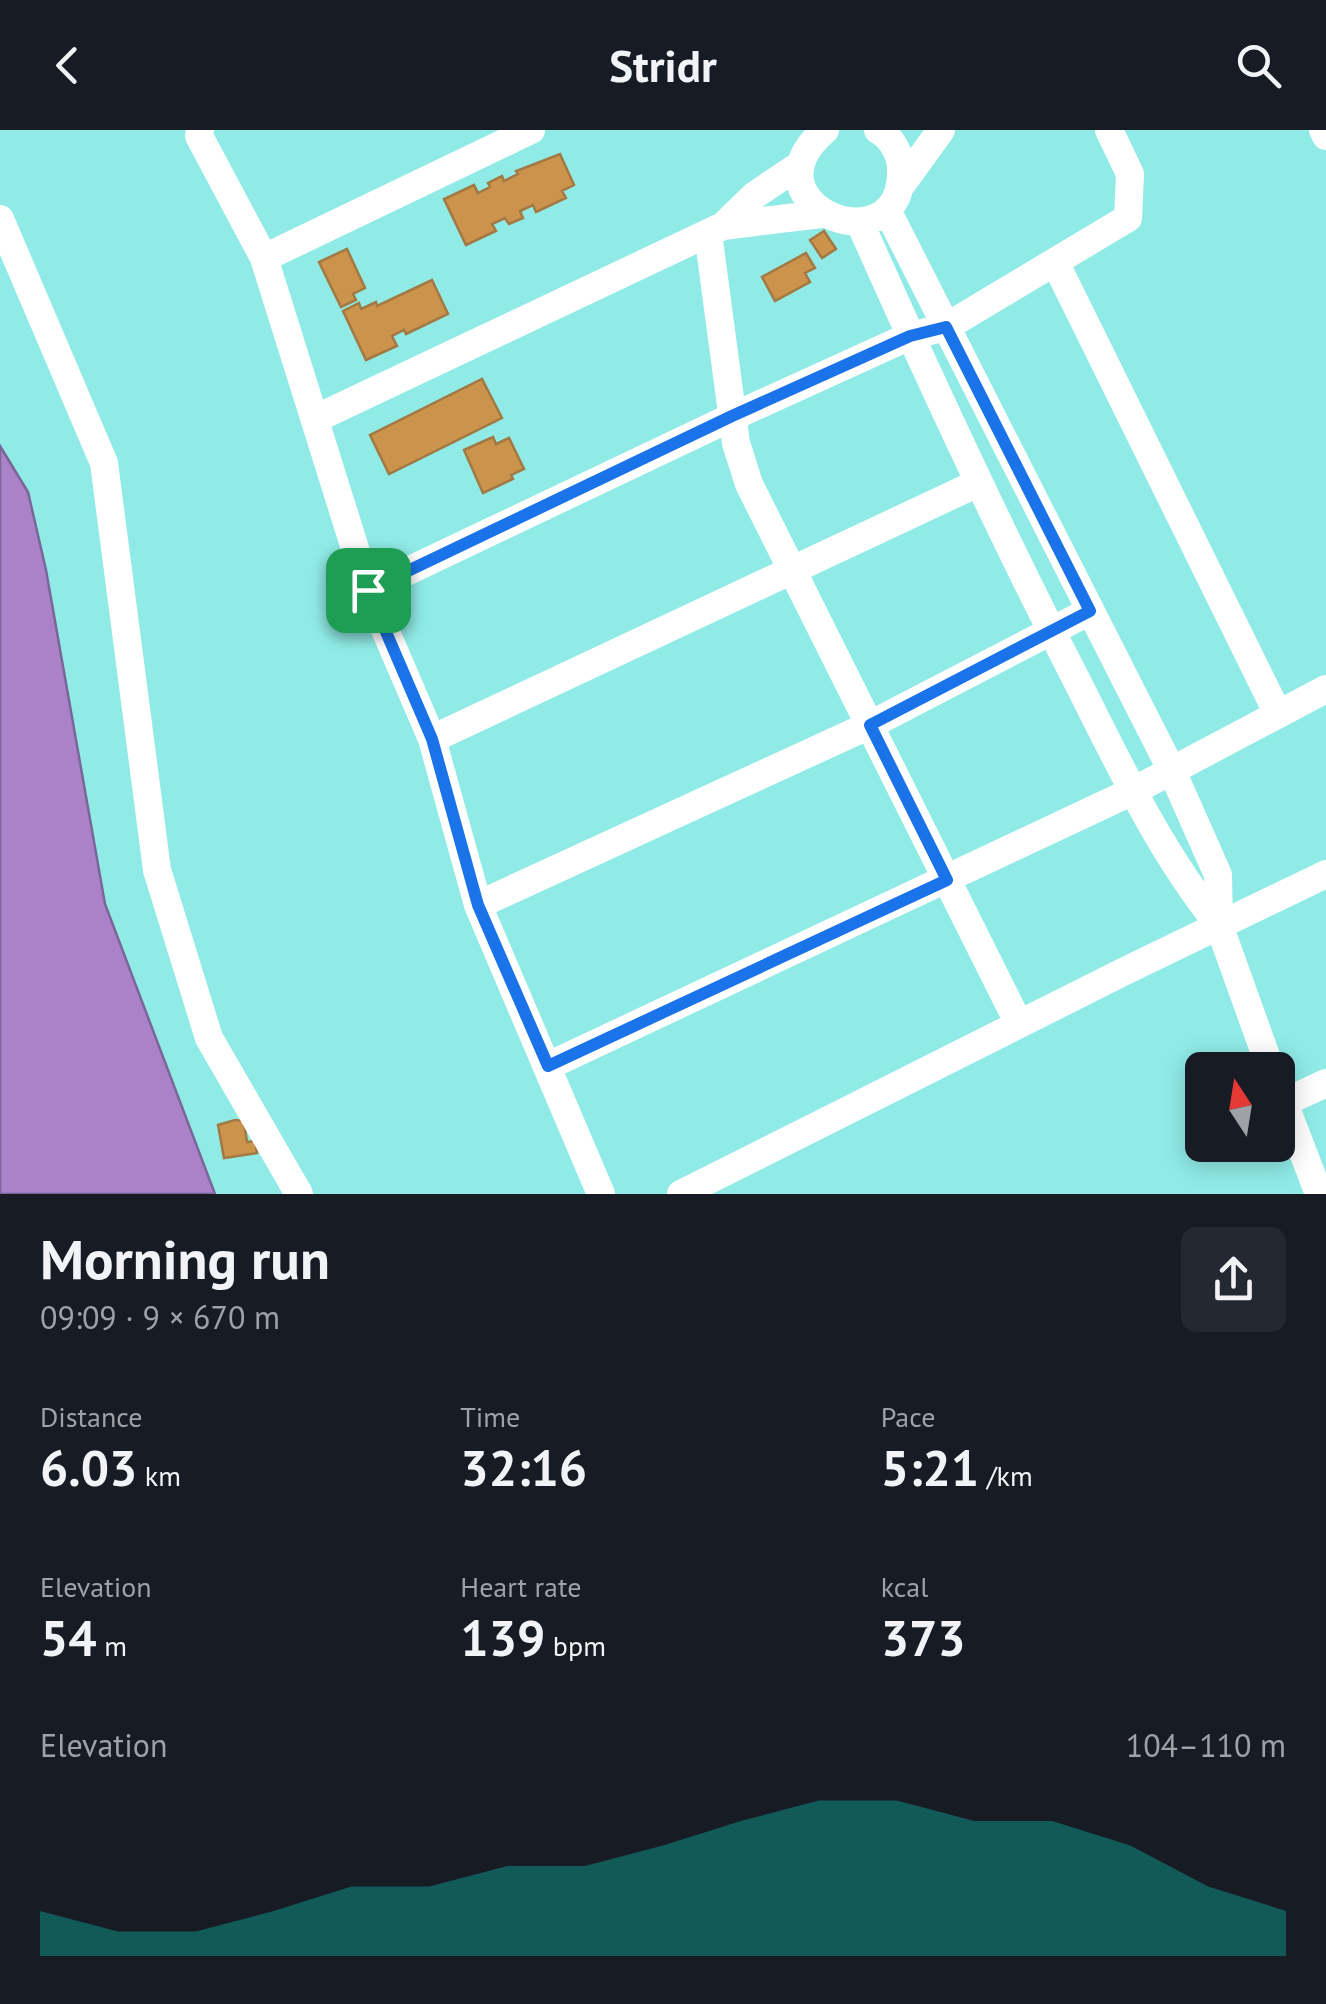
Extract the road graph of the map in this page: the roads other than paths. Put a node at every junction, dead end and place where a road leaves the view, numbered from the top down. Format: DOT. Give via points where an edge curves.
graph roads {
  1 [pos="200,130"];
  2 [pos="532,130"];
  3 [pos="942,130"];
  4 [pos="1109,130"];
  5 [pos="885,131"];
  6 [pos="809,142"];
  7 [pos="902,184"];
  8 [pos="887,210"];
  9 [pos="821,214"];
  10 [pos="0,219"];
  11 [pos="860,223"];
  12 [pos="715,230"];
  13 [pos="264,258"];
  14 [pos="1055,262"];
  15 [pos="946,327"];
  16 [pos="910,336"];
  17 [pos="732,416"];
  18 [pos="315,418"];
  19 [pos="978,482"];
  20 [pos="792,570"];
  21 [pos="368,590"];
  22 [pos="1090,611"];
  23 [pos="1052,633"];
  24 [pos="1326,689"];
  25 [pos="1278,714"];
  26 [pos="870,725"];
  27 [pos="432,739"];
  28 [pos="1172,770"];
  29 [pos="1133,792"];
  30 [pos="1326,874"];
  31 [pos="947,880"];
  32 [pos="478,905"];
  33 [pos="1219,925"];
  34 [pos="1019,1024"];
  35 [pos="1265,1052"];
  36 [pos="548,1066"];
  37 [pos="1326,1082"];
  38 [pos="1295,1091"];
  39 [pos="1295,1133"];
  40 [pos="299,1194"];
  41 [pos="601,1194"];
  42 [pos="682,1194"];
  43 [pos="1319,1194"];
  1 -- 13 [label="street"];
  2 -- 13 [label="street"];
  3 -- 7 [label="street"];
  4 -- 14 [label="street" via="1130,174 1128,218"];
  5 -- 7 [label="street" via="900,156"];
  6 -- 9 [label="street" via="804,192"];
  6 -- 12 [label="street"];
  7 -- 8 [label="street"];
  8 -- 11 [label="street"];
  8 -- 15 [label="street"];
  9 -- 11 [label="street"];
  9 -- 12 [label="street"];
  10 -- 40 [label="street" via="104,463 157,870 209,1038"];
  11 -- 16 [label="street"];
  12 -- 17 [label="street"];
  12 -- 18 [label="street"];
  13 -- 18 [label="street"];
  14 -- 15 [label="street"];
  14 -- 25 [label="street"];
  15 -- 16 [label="street"];
  15 -- 22 [label="street"];
  16 -- 17 [label="street"];
  16 -- 19 [label="street"];
  17 -- 20 [label="street" via="749,484"];
  17 -- 21 [label="street"];
  18 -- 21 [label="street"];
  19 -- 20 [label="street"];
  19 -- 23 [label="street"];
  20 -- 26 [label="street"];
  20 -- 27 [label="street"];
  21 -- 27 [label="street"];
  22 -- 23 [label="street"];
  22 -- 28 [label="street"];
  23 -- 26 [label="street"];
  23 -- 29 [label="street"];
  24 -- 25 [label="street"];
  25 -- 28 [label="street"];
  26 -- 31 [label="street"];
  26 -- 32 [label="street"];
  27 -- 32 [label="street"];
  28 -- 29 [label="street"];
  28 -- 33 [label="street" via="1218,875"];
  29 -- 31 [label="street"];
  29 -- 33 [label="street"];
  30 -- 33 [label="street"];
  31 -- 34 [label="street"];
  31 -- 36 [label="street"];
  32 -- 36 [label="street"];
  33 -- 34 [label="street"];
  33 -- 35 [label="street"];
  34 -- 42 [label="street"];
  36 -- 41 [label="street"];
  37 -- 38 [label="street"];
  39 -- 43 [label="street"];
}
